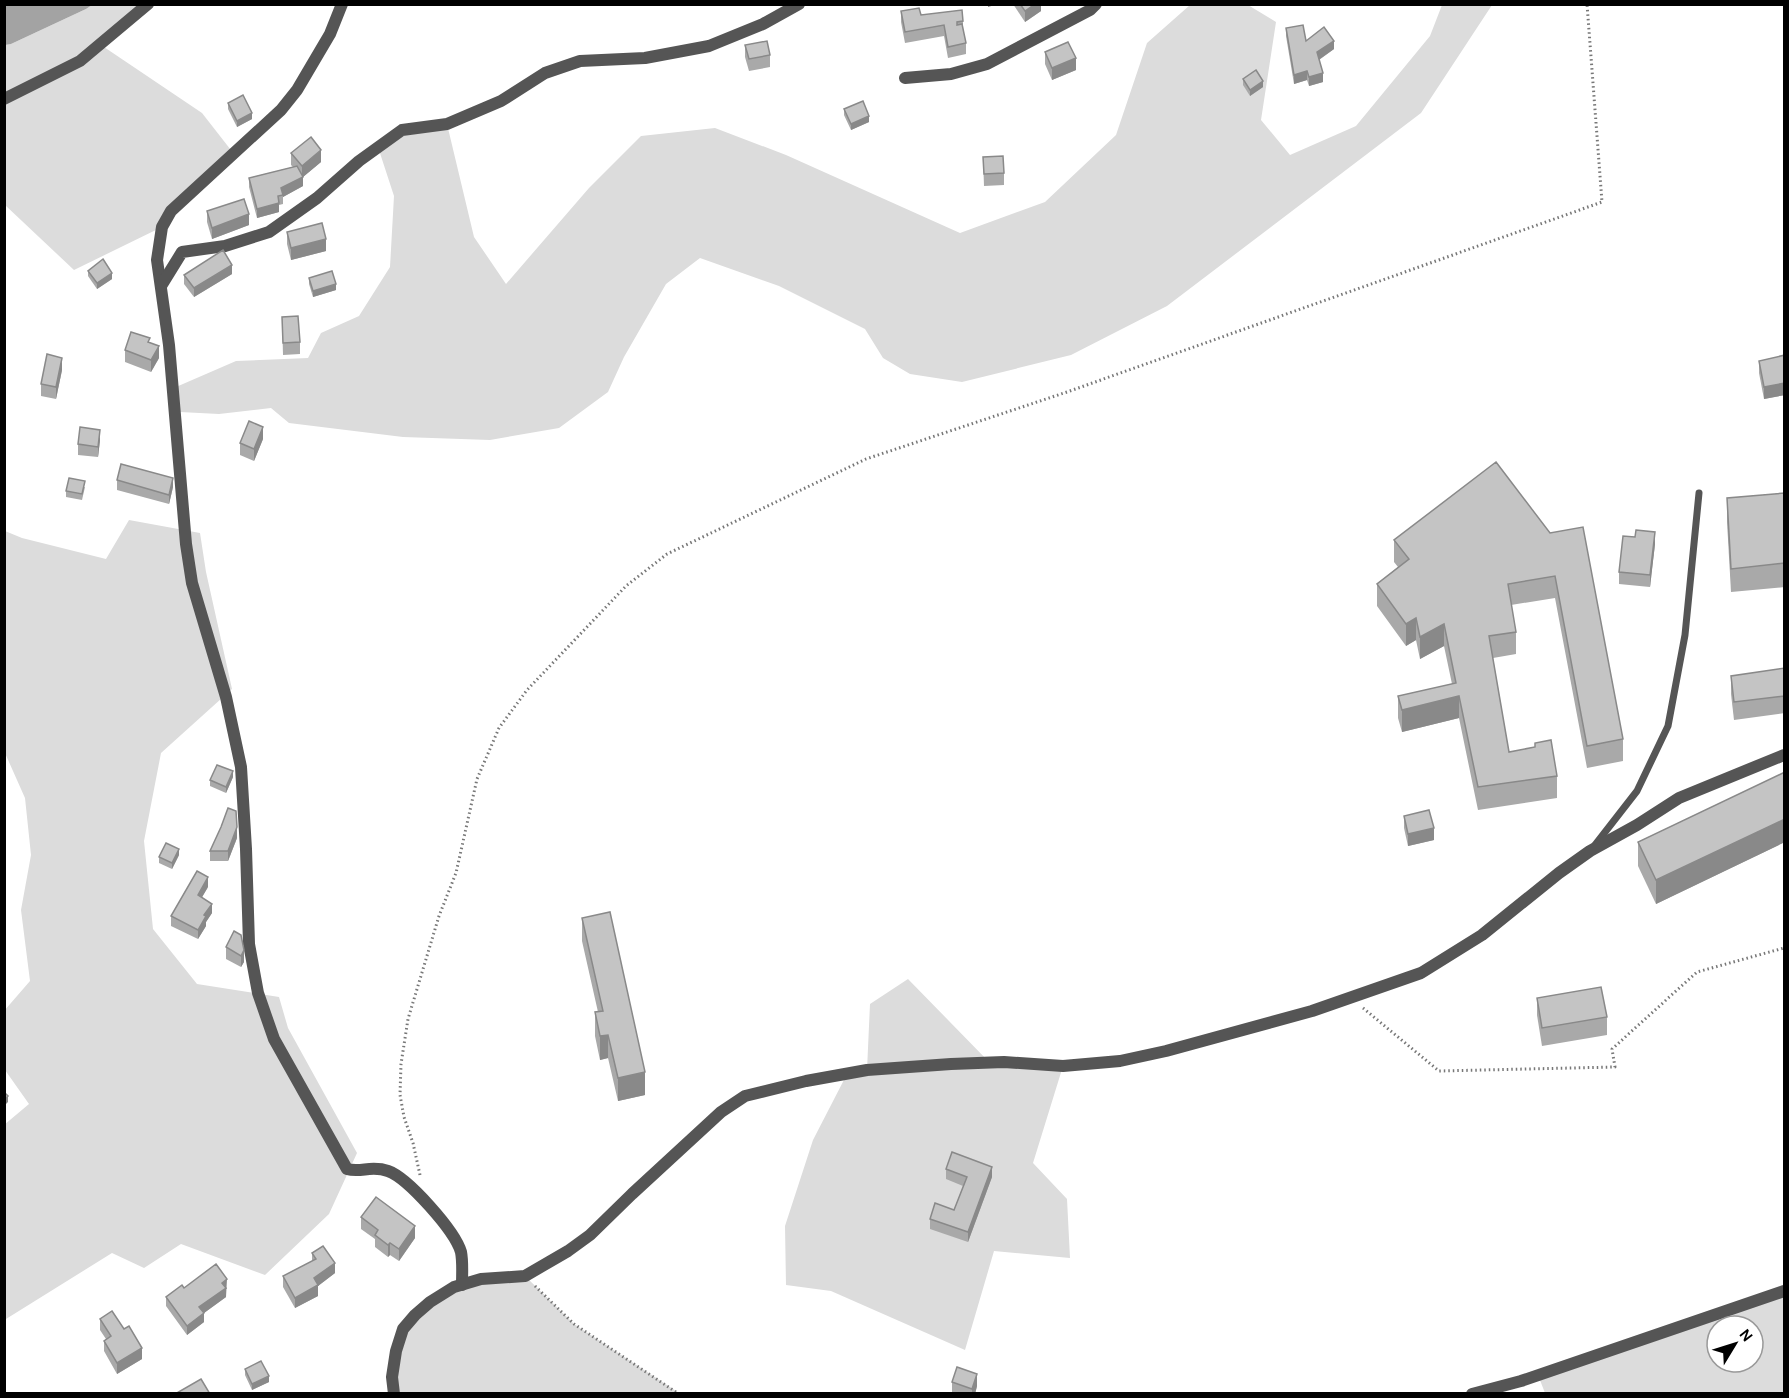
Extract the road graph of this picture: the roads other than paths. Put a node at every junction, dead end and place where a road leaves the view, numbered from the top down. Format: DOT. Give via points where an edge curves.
graph roads {
  1 [pos="148,4"];
  2 [pos="342,4"];
  3 [pos="799,4"];
  4 [pos="1096,4"];
  5 [pos="905,78"];
  6 [pos="4,99"];
  7 [pos="161,286"];
  8 [pos="1699,493"];
  9 [pos="1785,755"];
  10 [pos="1590,851"];
  11 [pos="462,1284"];
  12 [pos="1785,1291"];
  13 [pos="394,1394"];
  14 [pos="1472,1394"];
  1 -- 6 [label="street" via="80,61"];
  2 -- 7 [label="street" via="330,34 281,110 171,211 162,227 157,260"];
  3 -- 7 [label="street" via="710,46 645,58 580,61 544,73 501,101 447,124 402,130 269,232 225,246 182,252"];
  4 -- 5 [label="street" via="987,64 951,74"];
  7 -- 11 [label="street" via="192,583 226,697 241,767 249,944 263,1011 291,1072 347,1170 375,1167 400,1177 449,1228 460,1252"];
  8 -- 10 [label="lane" via="1685,635 1668,726 1637,791"];
  9 -- 10 [label="street" via="1679,798"];
  10 -- 11 [label="street" via="1482,935 1421,973 1269,1024 1120,1061 1063,1066 951,1064 867,1071 745,1096 690,1139 590,1235 525,1276"];
  11 -- 13 [label="street" via="430,1302 403,1329 392,1377"];
  12 -- 14 [label="street"];
}
